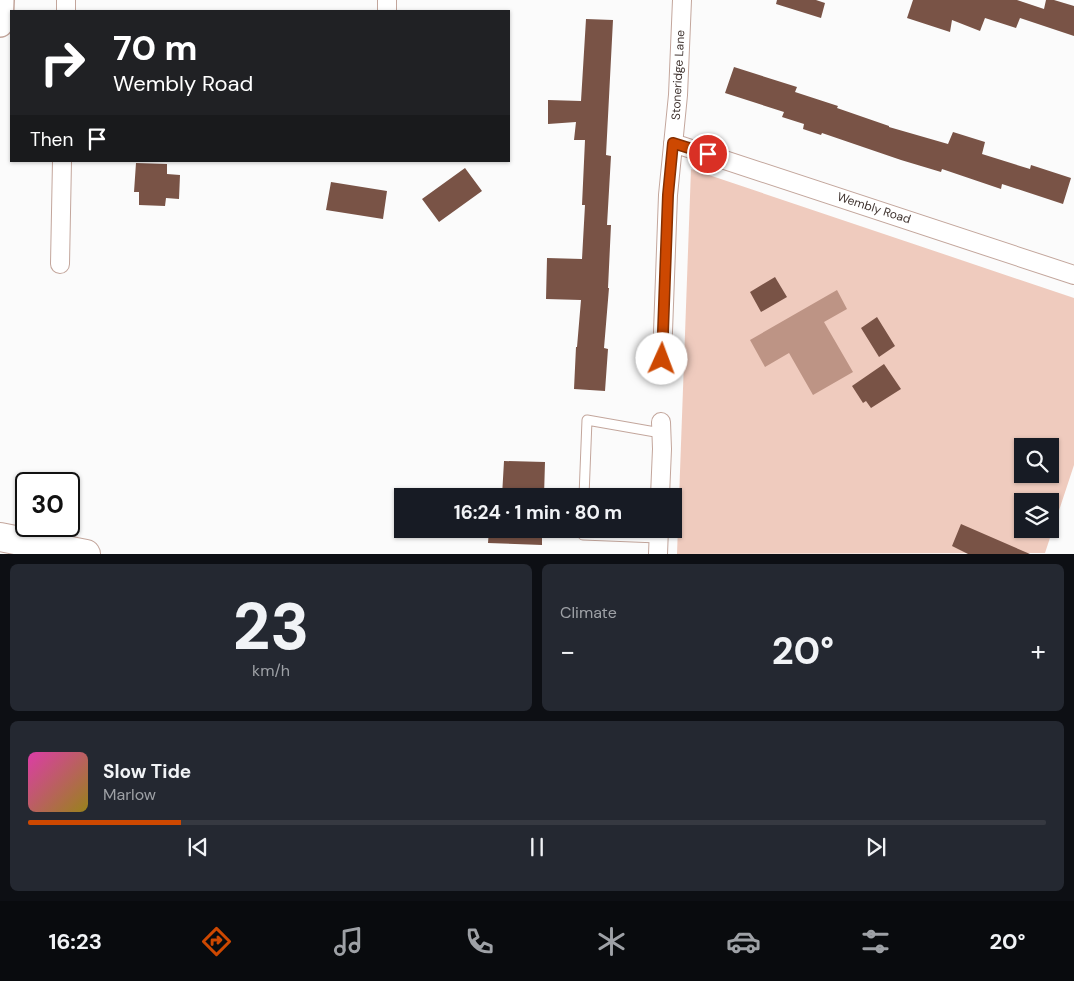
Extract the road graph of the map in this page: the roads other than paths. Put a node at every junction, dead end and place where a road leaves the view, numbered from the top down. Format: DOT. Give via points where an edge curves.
graph roads {
  1 [pos="1,0"];
  2 [pos="682,0"];
  3 [pos="0,24"];
  4 [pos="673,143"];
  5 [pos="62,162"];
  6 [pos="60,264"];
  7 [pos="1074,275"];
  8 [pos="662,359"];
  9 [pos="661,427"];
  10 [pos="584,488"];
  11 [pos="660,488"];
  12 [pos="0,537"];
  13 [pos="628,538"];
  14 [pos="658,540"];
  15 [pos="86,554"];
  1 -- 3 [label="main road"];
  2 -- 4 [label="street, Stoneridge Lane"];
  4 -- 7 [label="street, Wembly Road"];
  4 -- 8 [label="street, Stoneridge Lane"];
  5 -- 6 [label="street"];
  9 -- 10 [label="lane" via="587,420"];
  9 -- 11 [label="street"];
  12 -- 15 [label="main road"];
  13 -- 14 [label="lane"];
}
